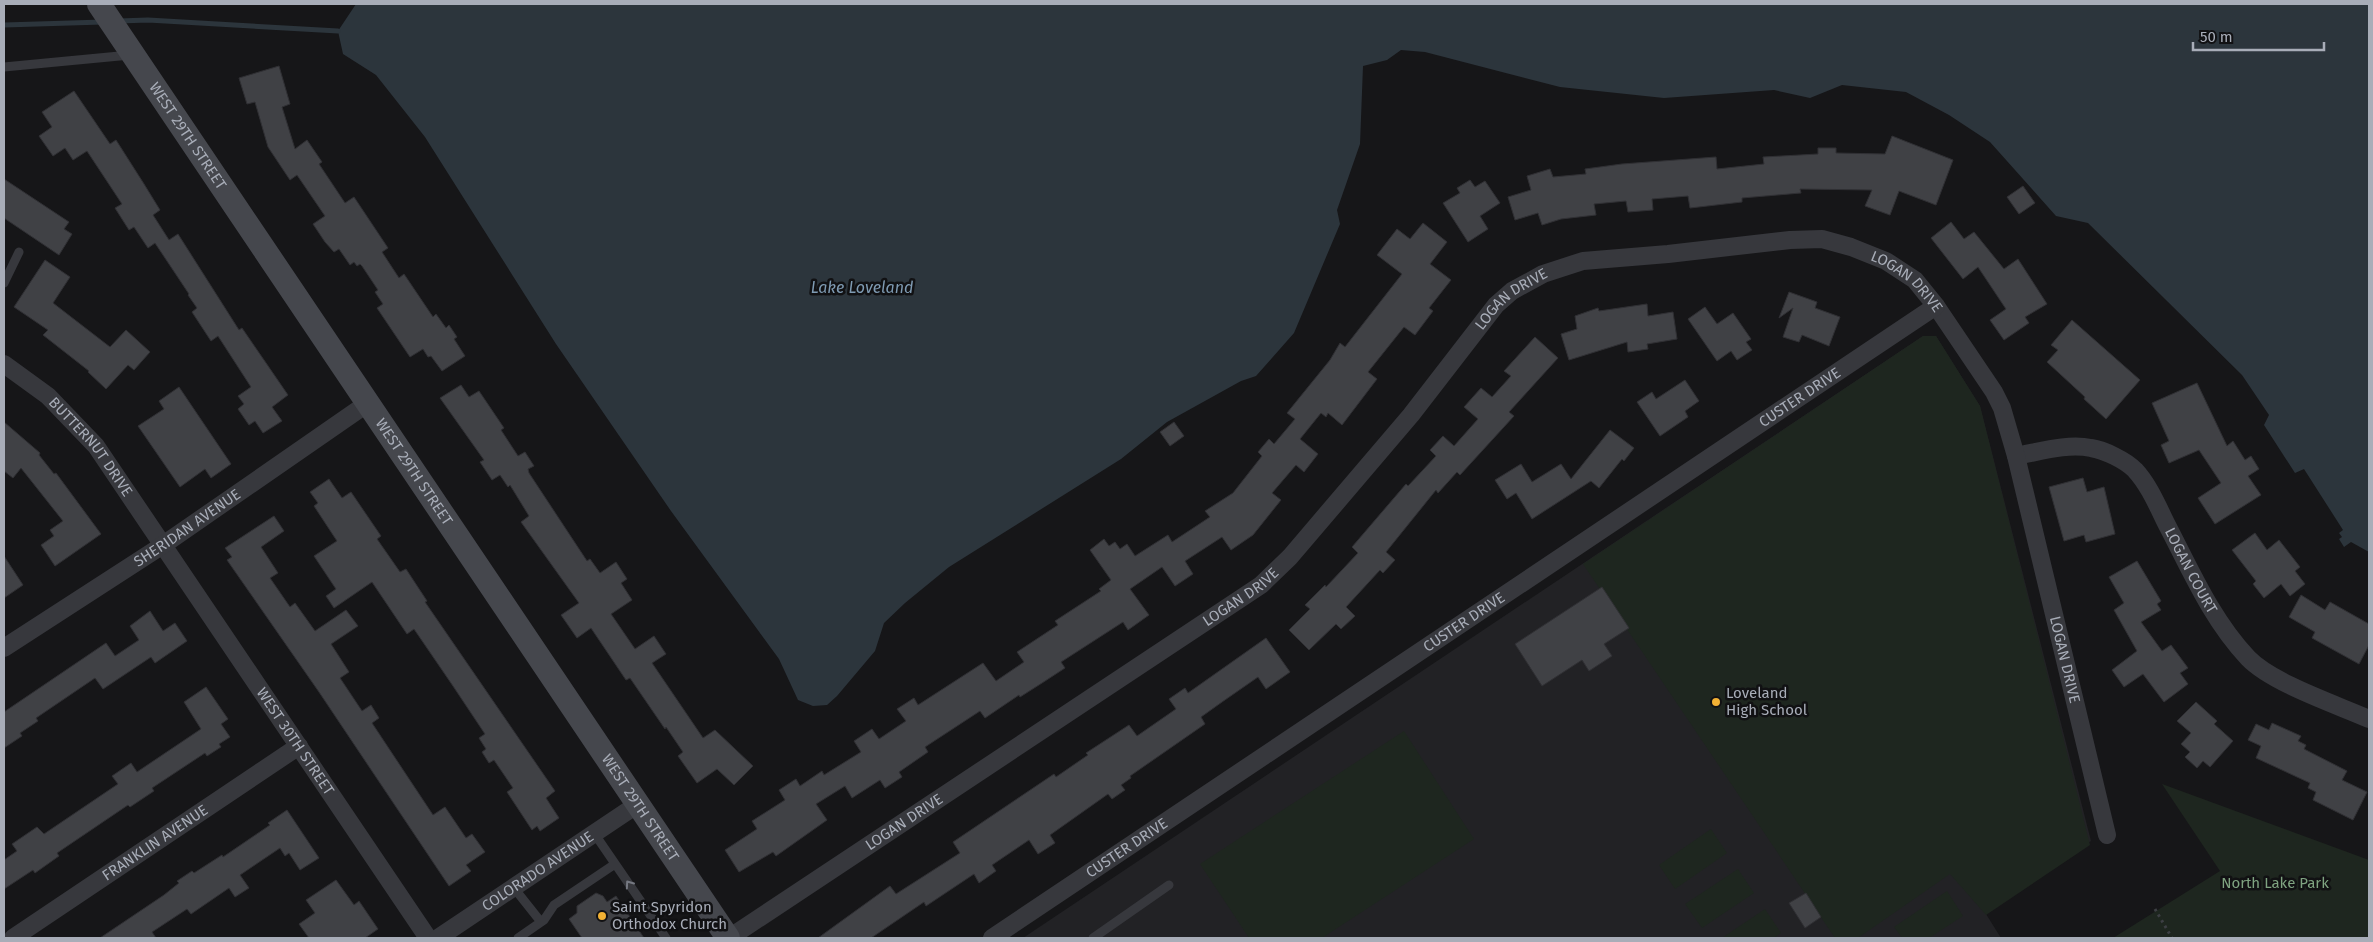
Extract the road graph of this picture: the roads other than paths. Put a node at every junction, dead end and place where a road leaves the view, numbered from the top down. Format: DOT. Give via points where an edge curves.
graph roads {
  1 [pos="99,4"];
  2 [pos="133,54"];
  3 [pos="4,67"];
  4 [pos="19,252"];
  5 [pos="4,283"];
  6 [pos="1936,306"];
  7 [pos="4,364"];
  8 [pos="368,404"];
  9 [pos="2016,456"];
  10 [pos="163,545"];
  11 [pos="4,648"];
  12 [pos="2369,719"];
  13 [pos="299,746"];
  14 [pos="638,804"];
  15 [pos="594,833"];
  16 [pos="2107,835"];
  17 [pos="615,864"];
  18 [pos="1169,885"];
  19 [pos="514,888"];
  20 [pos="542,922"];
  21 [pos="1009,933"];
  22 [pos="12,938"];
  23 [pos="428,938"];
  24 [pos="438,938"];
  25 [pos="518,938"];
  26 [pos="666,938"];
  27 [pos="728,938"];
  28 [pos="992,938"];
  29 [pos="1093,938"];
  1 -- 2 [label="main road, WEST 29TH STREET"];
  2 -- 3 [label="lane"];
  2 -- 8 [label="main road, WEST 29TH STREET"];
  4 -- 5 [label="lane"];
  6 -- 9 [label="street, LOGAN DRIVE" via="1994,392"];
  6 -- 21 [label="street, CUSTER DRIVE"];
  6 -- 27 [label="street, LOGAN DRIVE" via="1902,269 1851,247 1822,239 1582,261 1544,274 1512,291 1496,305 1411,415 1290,557 1262,584"];
  7 -- 10 [label="street, BUTTERNUT DRIVE" via="48,396 96,446"];
  8 -- 10 [label="street, SHERIDAN AVENUE"];
  8 -- 14 [label="main road, WEST 29TH STREET"];
  9 -- 12 [label="street, LOGAN COURT" via="2060,448 2091,448 2133,468 2156,503 2214,616 2249,660 2270,676"];
  9 -- 16 [label="street, LOGAN DRIVE"];
  10 -- 11 [label="street, SHERIDAN AVENUE"];
  10 -- 13 [label="street, WEST 30TH STREET"];
  13 -- 22 [label="street, FRANKLIN AVENUE"];
  13 -- 23 [label="street, WEST 30TH STREET"];
  14 -- 15 [label="street, COLORADO AVENUE"];
  14 -- 27 [label="main road, WEST 29TH STREET"];
  15 -- 17 [label="lane"];
  15 -- 19 [label="street, COLORADO AVENUE"];
  17 -- 20 [label="lane" via="554,905"];
  26 -- 17 [label="lane, one-way"];
  18 -- 29 [label="lane"];
  19 -- 20 [label="lane"];
  19 -- 24 [label="street, COLORADO AVENUE"];
  20 -- 25 [label="lane"];
  21 -- 28 [label="street, CUSTER DRIVE"];
}
